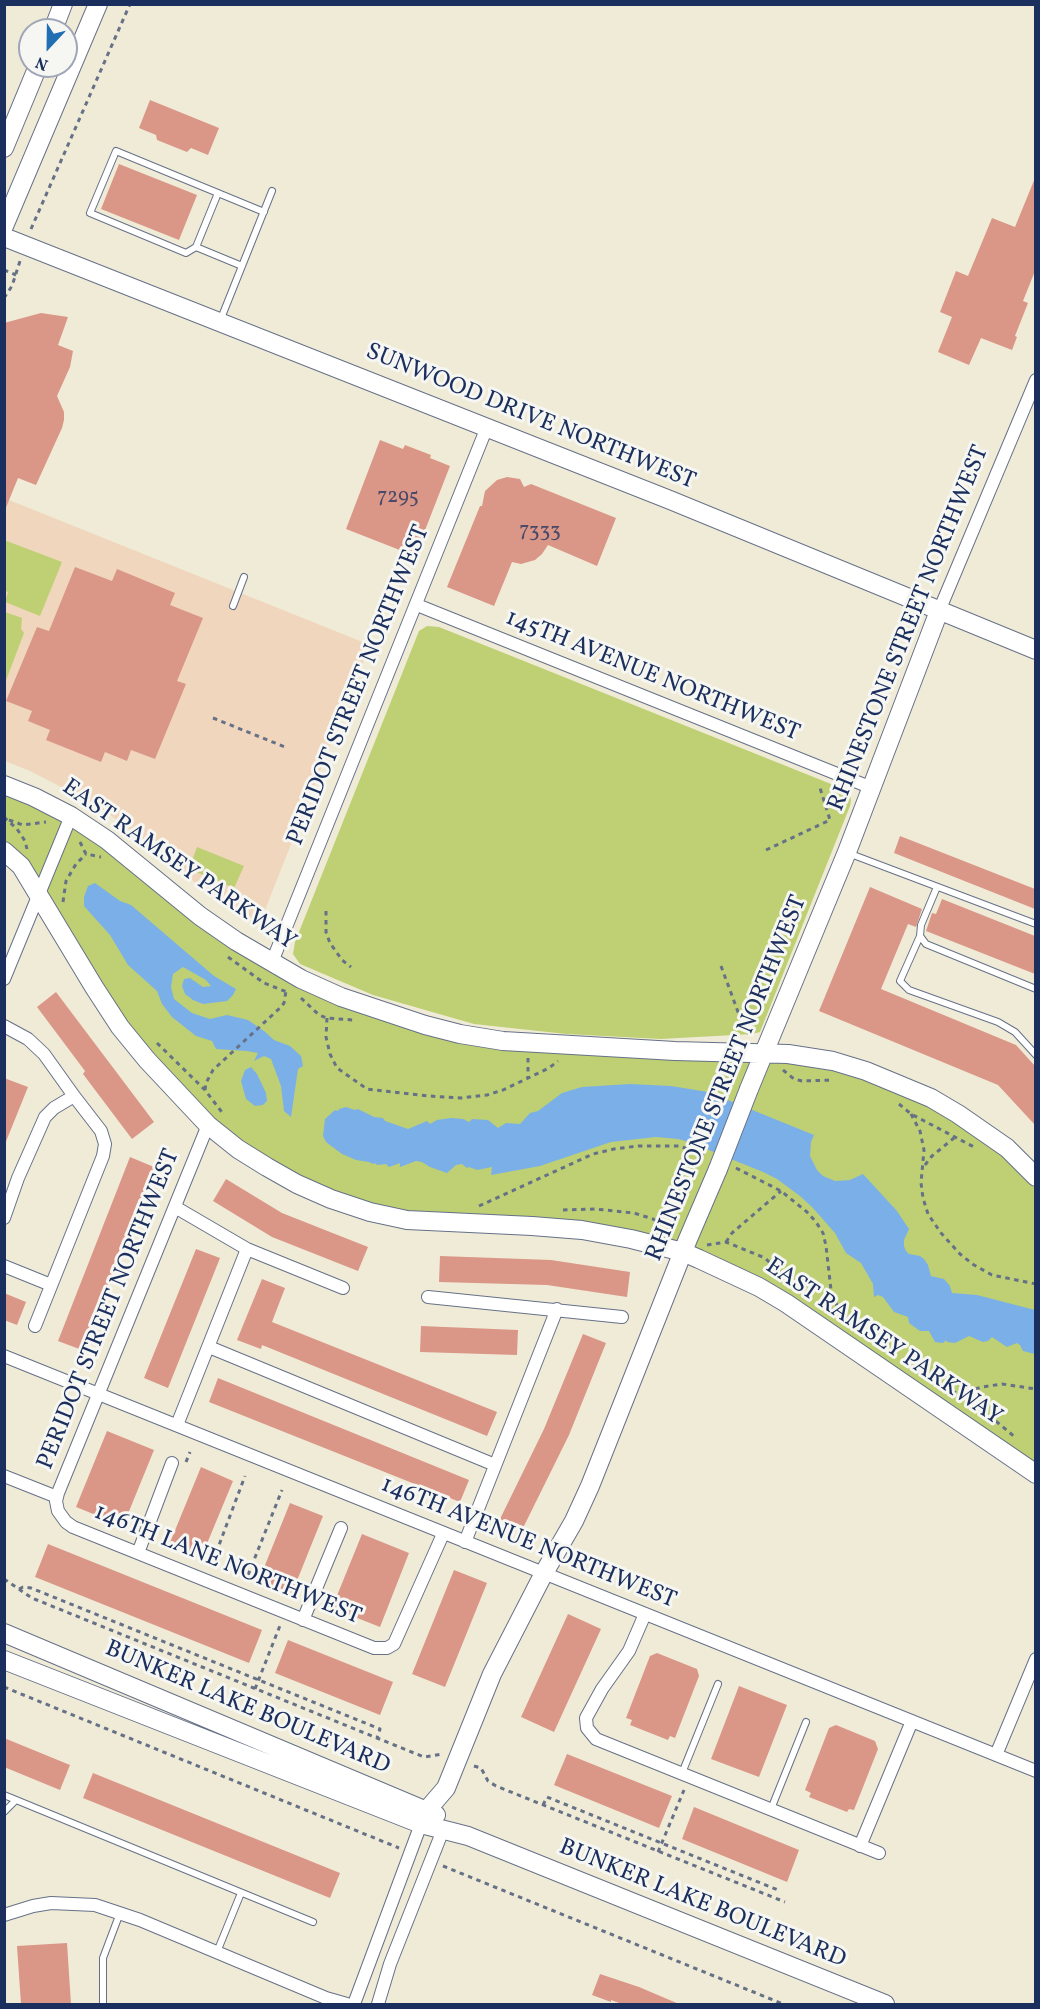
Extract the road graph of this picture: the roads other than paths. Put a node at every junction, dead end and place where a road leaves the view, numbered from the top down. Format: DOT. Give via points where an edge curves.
graph roads {
  1 [pos="98,4"];
  2 [pos="33,78"];
  3 [pos="4,148"];
  4 [pos="272,191"];
  5 [pos="218,193"];
  6 [pos="264,212"];
  7 [pos="4,226"];
  8 [pos="4,237"];
  9 [pos="196,247"];
  10 [pos="242,266"];
  11 [pos="220,322"];
  12 [pos="1035,380"];
  13 [pos="487,427"];
  14 [pos="244,577"];
  15 [pos="417,605"];
  16 [pos="233,606"];
  17 [pos="939,611"];
  18 [pos="1035,650"];
  19 [pos="4,785"];
  20 [pos="872,788"];
  21 [pos="69,822"];
  22 [pos="4,851"];
  23 [pos="847,852"];
  24 [pos="937,887"];
  25 [pos="41,890"];
  26 [pos="1035,924"];
  27 [pos="920,936"];
  28 [pos="272,962"];
  29 [pos="7,964"];
  30 [pos="4,979"];
  31 [pos="1035,989"];
  32 [pos="4,1026"];
  33 [pos="1035,1055"];
  34 [pos="760,1062"];
  35 [pos="74,1096"];
  36 [pos="208,1125"];
  37 [pos="1035,1177"];
  38 [pos="175,1207"];
  39 [pos="4,1218"];
  40 [pos="685,1246"];
  41 [pos="247,1249"];
  42 [pos="4,1266"];
  43 [pos="51,1285"];
  44 [pos="343,1288"];
  45 [pos="428,1297"];
  46 [pos="557,1309"];
  47 [pos="622,1317"];
  48 [pos="35,1326"];
  49 [pos="209,1347"];
  50 [pos="4,1356"];
  51 [pos="98,1393"];
  52 [pos="177,1425"];
  53 [pos="172,1463"];
  54 [pos="495,1465"];
  55 [pos="1035,1474"];
  56 [pos="4,1476"];
  57 [pos="57,1497"];
  58 [pos="58,1511"];
  59 [pos="341,1528"];
  60 [pos="443,1534"];
  61 [pos="465,1542"];
  62 [pos="138,1553"];
  63 [pos="544,1573"];
  64 [pos="645,1614"];
  65 [pos="303,1620"];
  66 [pos="4,1633"];
  67 [pos="1035,1659"];
  68 [pos="4,1660"];
  69 [pos="718,1683"];
  70 [pos="912,1721"];
  71 [pos="806,1722"];
  72 [pos="996,1755"];
  73 [pos="1035,1771"];
  74 [pos="686,1776"];
  75 [pos="447,1788"];
  76 [pos="4,1795"];
  77 [pos="16,1800"];
  78 [pos="771,1809"];
  79 [pos="4,1812"];
  80 [pos="424,1817"];
  81 [pos="445,1826"];
  82 [pos="860,1846"];
  83 [pos="879,1853"];
  84 [pos="241,1893"];
  85 [pos="120,1912"];
  86 [pos="4,1915"];
  87 [pos="313,1922"];
  88 [pos="217,1952"];
  89 [pos="102,2004"];
  90 [pos="347,2004"];
  91 [pos="354,2004"];
  92 [pos="378,2004"];
  93 [pos="885,2004"];
  1 -- 7 [label="street"];
  2 -- 3 [label="street"];
  4 -- 6 [label="lane"];
  5 -- 6 [label="lane"];
  5 -- 9 [label="lane"];
  5 -- 9 [label="lane" via="116,151 90,213 186,253"];
  6 -- 10 [label="lane"];
  8 -- 11 [label="street, SUNWOOD DRIVE NORTHWEST"];
  9 -- 10 [label="lane"];
  10 -- 11 [label="lane"];
  11 -- 13 [label="street, SUNWOOD DRIVE NORTHWEST"];
  12 -- 17 [label="street, RHINESTONE STREET NORTHWEST"];
  13 -- 15 [label="street, PERIDOT STREET NORTHWEST"];
  13 -- 17 [label="street, SUNWOOD DRIVE NORTHWEST"];
  14 -- 16 [label="lane"];
  15 -- 20 [label="street, 145TH AVENUE NORTHWEST"];
  15 -- 28 [label="street, PERIDOT STREET NORTHWEST"];
  17 -- 18 [label="street, SUNWOOD DRIVE NORTHWEST"];
  17 -- 20 [label="street, RHINESTONE STREET NORTHWEST"];
  19 -- 21 [label="street, EAST RAMSEY PARKWAY" via="34,797"];
  20 -- 23 [label="street, RHINESTONE STREET NORTHWEST"];
  21 -- 25 [label="street"];
  21 -- 28 [label="street, EAST RAMSEY PARKWAY" via="107,840 200,916"];
  22 -- 25 [label="street, EAST RAMSEY PARKWAY"];
  23 -- 24 [label="lane"];
  23 -- 34 [label="street, RHINESTONE STREET NORTHWEST"];
  24 -- 26 [label="lane"];
  24 -- 27 [label="lane"];
  25 -- 29 [label="street"];
  25 -- 36 [label="street, EAST RAMSEY PARKWAY" via="120,1027"];
  27 -- 31 [label="lane" via="926,945"];
  27 -- 33 [label="lane" via="900,981 909,990 998,1022 1015,1032"];
  28 -- 34 [label="street, EAST RAMSEY PARKWAY" via="341,997 460,1034 550,1046"];
  29 -- 30 [label="street"];
  32 -- 35 [label="street" via="28,1039 44,1054"];
  34 -- 37 [label="street, EAST RAMSEY PARKWAY" via="788,1054 833,1061 931,1098 1007,1148"];
  34 -- 40 [label="street, RHINESTONE STREET NORTHWEST, bridge"];
  35 -- 39 [label="street" via="45,1117"];
  35 -- 43 [label="street" via="102,1131 105,1144"];
  36 -- 38 [label="street, PERIDOT STREET NORTHWEST"];
  36 -- 40 [label="street, EAST RAMSEY PARKWAY" via="238,1149 297,1184 370,1212 407,1220 582,1230"];
  38 -- 41 [label="street"];
  38 -- 51 [label="street, PERIDOT STREET NORTHWEST"];
  40 -- 55 [label="street, EAST RAMSEY PARKWAY" via="786,1303"];
  40 -- 63 [label="street, RHINESTONE STREET NORTHWEST" via="590,1486"];
  41 -- 44 [label="street"];
  41 -- 49 [label="street"];
  42 -- 43 [label="street"];
  43 -- 48 [label="street"];
  45 -- 46 [label="street"];
  46 -- 47 [label="street"];
  46 -- 54 [label="street"];
  49 -- 52 [label="street"];
  49 -- 54 [label="street"];
  50 -- 51 [label="street, 146TH AVENUE NORTHWEST"];
  51 -- 52 [label="street, 146TH AVENUE NORTHWEST"];
  51 -- 57 [label="street, PERIDOT STREET NORTHWEST"];
  52 -- 60 [label="street, 146TH AVENUE NORTHWEST"];
  53 -- 62 [label="street"];
  54 -- 61 [label="street"];
  56 -- 57 [label="street"];
  57 -- 58 [label="street, PERIDOT STREET NORTHWEST"];
  58 -- 62 [label="street, 146TH LANE NORTHWEST" via="73,1527"];
  59 -- 65 [label="street"];
  60 -- 61 [label="street, 146TH AVENUE NORTHWEST"];
  60 -- 65 [label="street, 146TH LANE NORTHWEST" via="394,1644 374,1648"];
  61 -- 63 [label="street, 146TH AVENUE NORTHWEST"];
  62 -- 65 [label="street, 146TH LANE NORTHWEST"];
  63 -- 64 [label="street, 146TH AVENUE NORTHWEST"];
  63 -- 75 [label="street, RHINESTONE STREET NORTHWEST" via="492,1674"];
  64 -- 70 [label="street, 146TH AVENUE NORTHWEST"];
  64 -- 74 [label="street" via="629,1651 586,1718 587,1728 596,1739"];
  66 -- 80 [label="street, BUNKER LAKE BOULEVARD"];
  67 -- 72 [label="street"];
  68 -- 80 [label="street, BUNKER LAKE BOULEVARD"];
  69 -- 74 [label="lane"];
  70 -- 72 [label="street, 146TH AVENUE NORTHWEST"];
  70 -- 82 [label="street"];
  71 -- 78 [label="lane"];
  72 -- 73 [label="street, 146TH AVENUE NORTHWEST"];
  74 -- 78 [label="street"];
  75 -- 80 [label="street, RHINESTONE STREET NORTHWEST"];
  75 -- 81 [label="street, RHINESTONE STREET NORTHWEST"];
  76 -- 77 [label="lane"];
  77 -- 79 [label="lane"];
  77 -- 84 [label="lane"];
  78 -- 82 [label="street"];
  80 -- 81 [label="street, BUNKER LAKE BOULEVARD"];
  80 -- 91 [label="street, RHINESTONE STREET NORTHWEST"];
  81 -- 92 [label="street, RHINESTONE STREET NORTHWEST"];
  81 -- 93 [label="street, BUNKER LAKE BOULEVARD"];
  82 -- 83 [label="street"];
  84 -- 87 [label="lane"];
  84 -- 88 [label="lane"];
  85 -- 86 [label="street" via="95,1905 51,1903"];
  85 -- 88 [label="street"];
  85 -- 89 [label="lane" via="103,1959"];
  88 -- 90 [label="street"];
}
